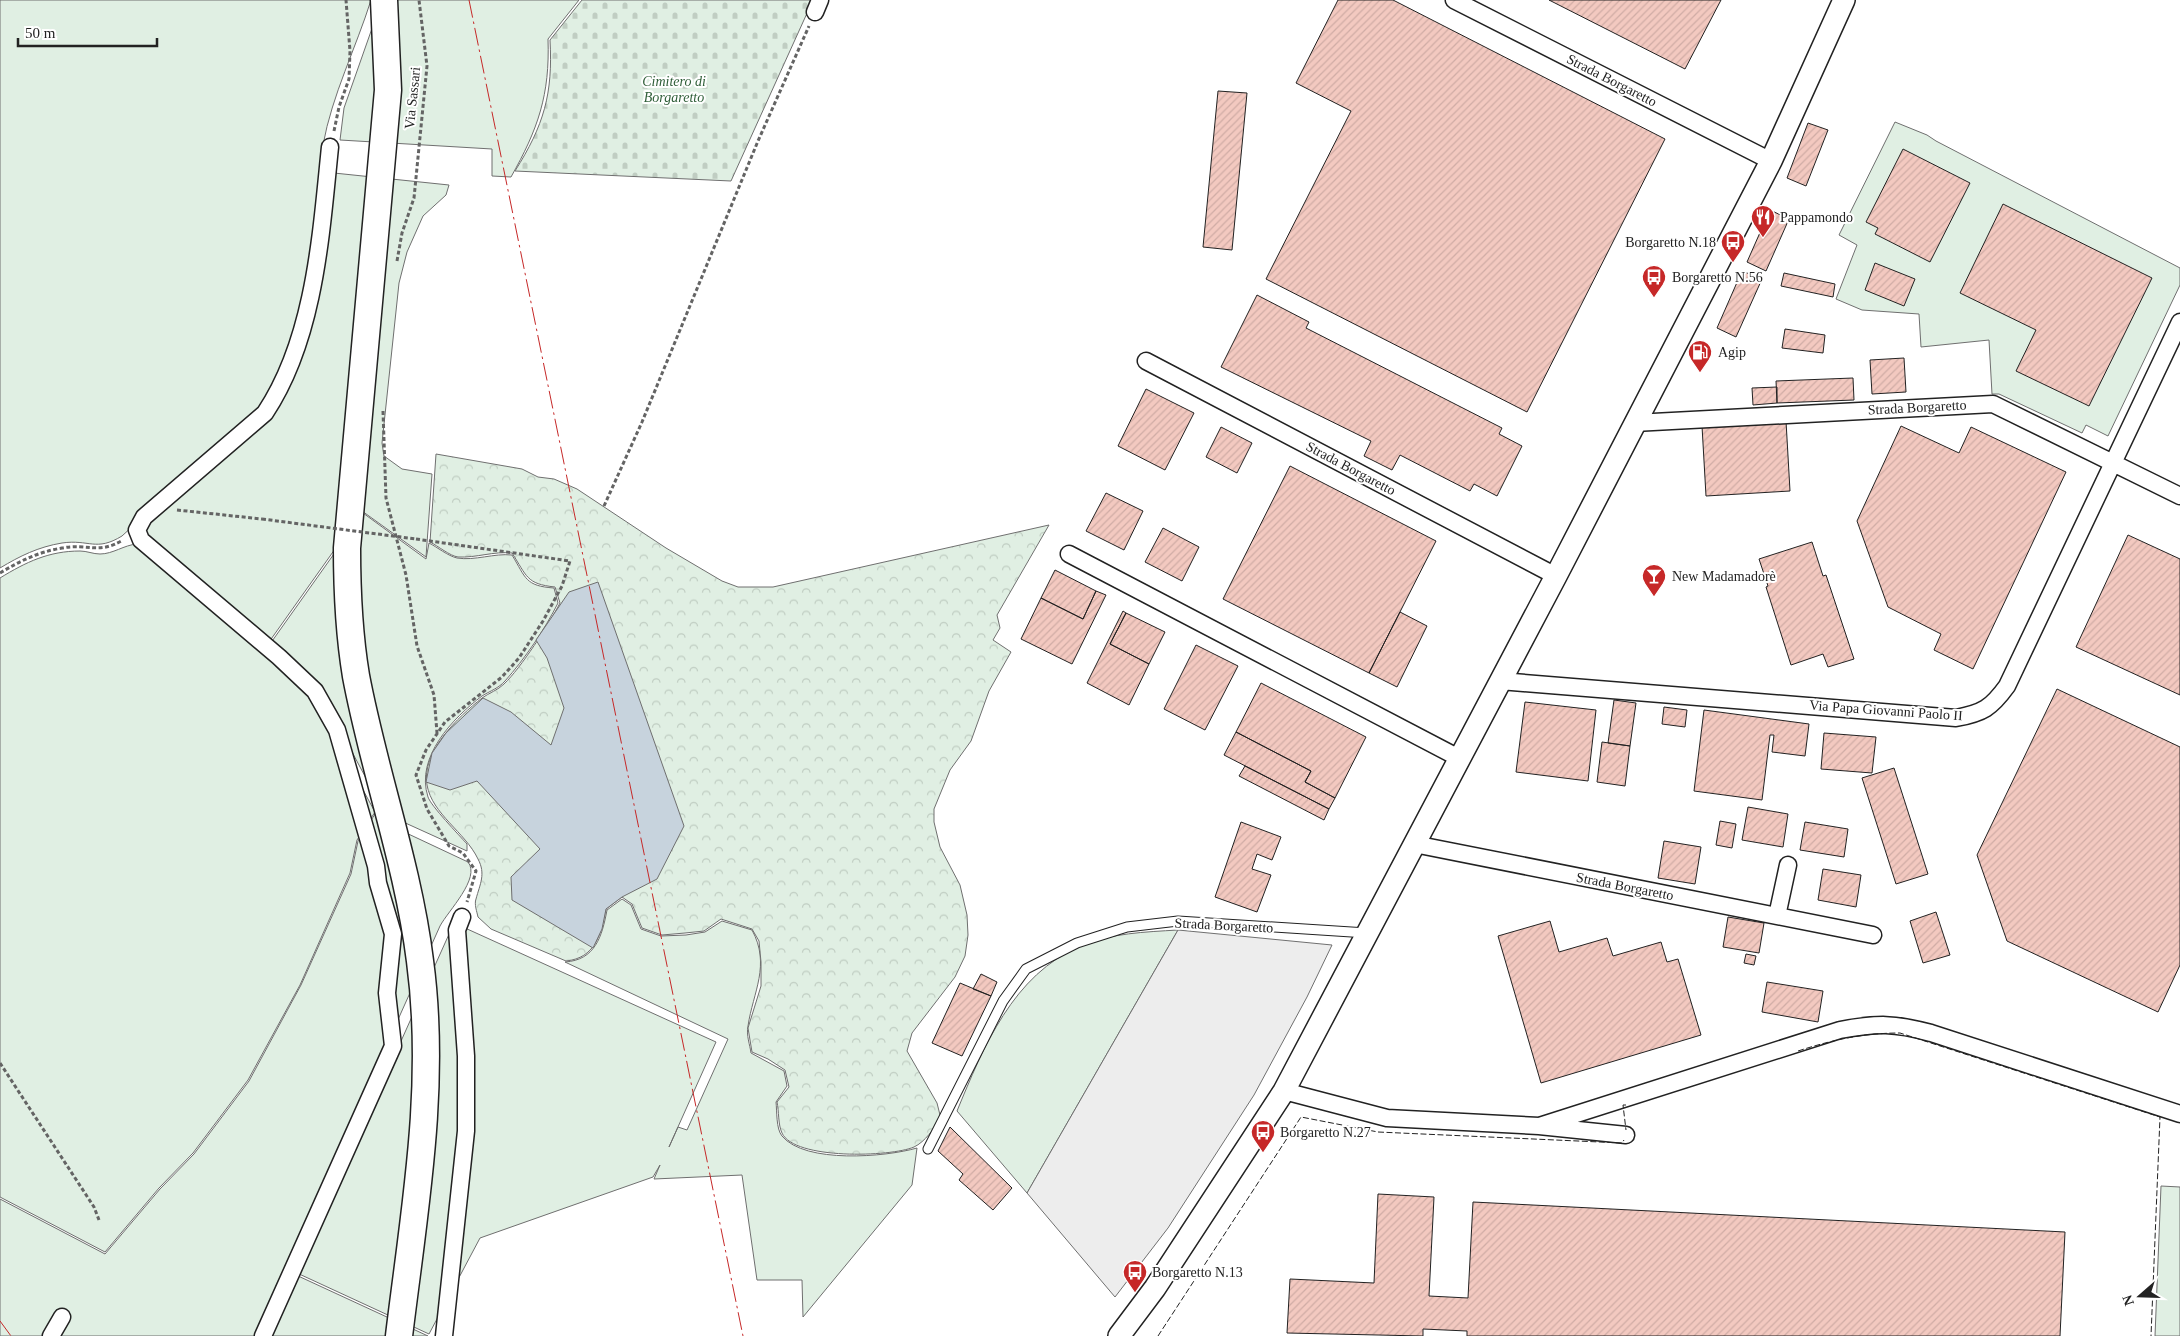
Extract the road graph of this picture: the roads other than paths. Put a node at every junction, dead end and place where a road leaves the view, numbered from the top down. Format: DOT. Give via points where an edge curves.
graph roads {
  1 [pos="384,0"];
  2 [pos="1454,0"];
  3 [pos="1844,0"];
  4 [pos="330,146"];
  5 [pos="1770,161"];
  6 [pos="2180,322"];
  7 [pos="1146,361"];
  8 [pos="1634,423"];
  9 [pos="2112,463"];
  10 [pos="2180,496"];
  11 [pos="1068,554"];
  12 [pos="1556,576"];
  13 [pos="1500,681"];
  14 [pos="1459,758"];
  15 [pos="1414,844"];
  16 [pos="1788,865"];
  17 [pos="1777,916"];
  18 [pos="462,917"];
  19 [pos="1367,933"];
  20 [pos="1873,935"];
  21 [pos="1284,1091"];
  22 [pos="2180,1114"];
  23 [pos="1539,1126"];
  24 [pos="1626,1134"];
  25 [pos="928,1149"];
  26 [pos="62,1317"];
  27 [pos="51,1336"];
  28 [pos="263,1336"];
  29 [pos="399,1336"];
  30 [pos="444,1336"];
  31 [pos="1119,1336"];
  1 -- 29 [label="main road" via="388,90 347,548 347,586 356,675 406,882 425,1009 425,1118"];
  2 -- 5 [label="street, Strada Borgaretto"];
  3 -- 5 [label="street"];
  4 -- 28 [label="street" via="315,273 296,348 279,391 265,413 144,517 137,530 141,540 315,691 337,730 392,934 387,993 393,1046"];
  5 -- 8 [label="street"];
  6 -- 9 [label="street, Via Papa Giovanni Paolo II"];
  7 -- 12 [label="street, Strada Borgaretto"];
  8 -- 9 [label="street, Strada Borgaretto" via="1993,404"];
  8 -- 12 [label="street"];
  9 -- 10 [label="street, Strada Borgaretto"];
  9 -- 13 [label="street, Via Papa Giovanni Paolo II" via="2007,686 1986,710 1976,715 1956,718"];
  11 -- 14 [label="street"];
  12 -- 13 [label="street"];
  13 -- 14 [label="street"];
  14 -- 15 [label="street"];
  15 -- 17 [label="street, Strada Borgaretto"];
  15 -- 19 [label="street"];
  16 -- 17 [label="street"];
  17 -- 20 [label="street, Strada Borgaretto"];
  18 -- 30 [label="street" via="457,930 466,1056 466,1131"];
  19 -- 21 [label="street"];
  19 -- 25 [label="lane, Strada Borgaretto" via="1178,921 1127,926 1077,942 1026,969 1004,1001"];
  21 -- 23 [label="street" via="1387,1118"];
  21 -- 31 [label="street" via="1155,1288"];
  22 -- 23 [label="street" via="1931,1033 1898,1024 1872,1024 1840,1030"];
  23 -- 24 [label="street"];
  26 -- 27 [label="street"];
}
